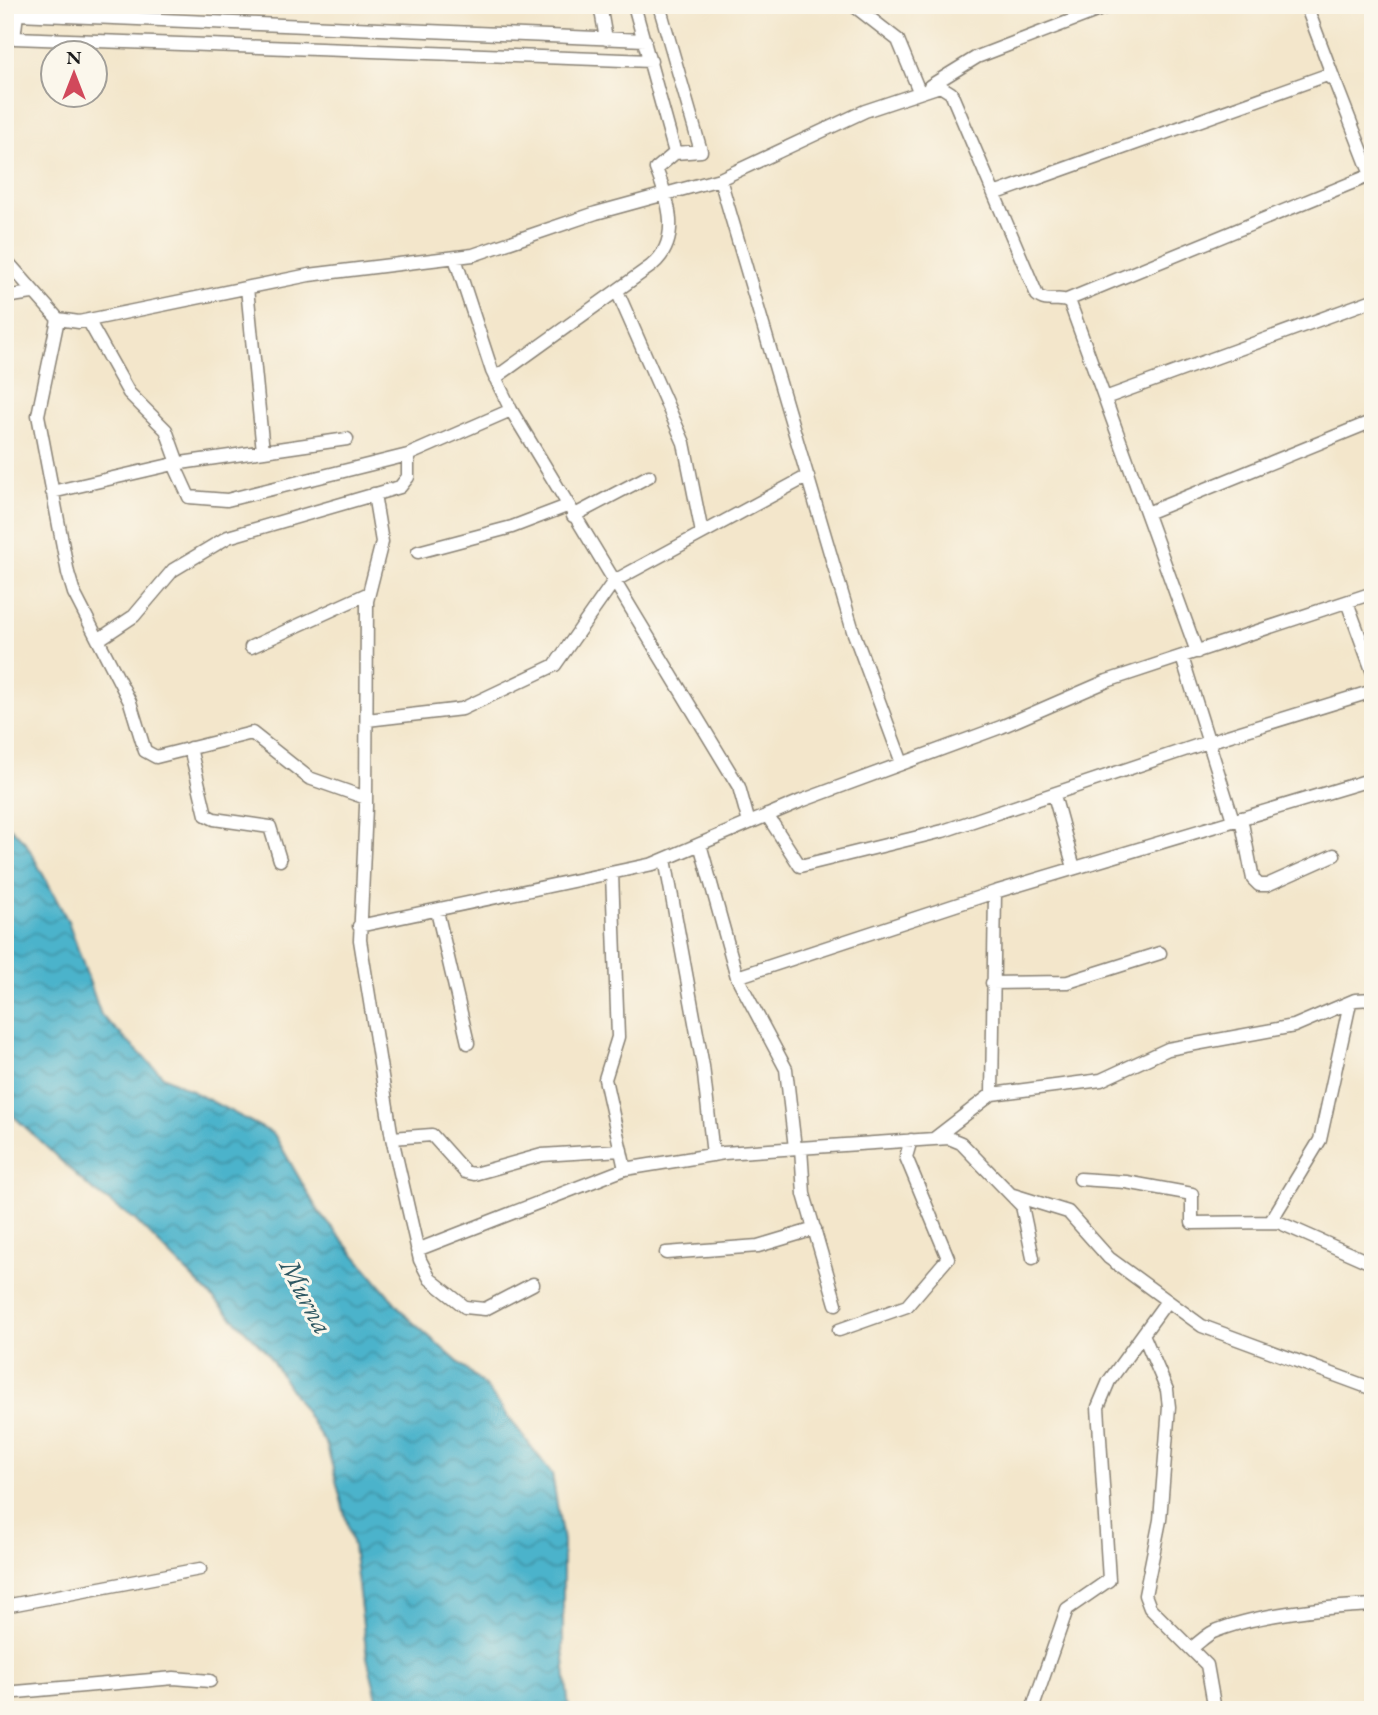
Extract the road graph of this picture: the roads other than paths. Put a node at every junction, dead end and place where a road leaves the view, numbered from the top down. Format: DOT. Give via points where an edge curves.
graph roads {
  1 [pos="600,5"];
  2 [pos="634,5"];
  3 [pos="659,5"];
  4 [pos="853,5"];
  5 [pos="1112,5"];
  6 [pos="1306,5"];
  7 [pos="606,38"];
  8 [pos="645,40"];
  9 [pos="651,61"];
  10 [pos="1335,82"];
  11 [pos="923,90"];
  12 [pos="675,153"];
  13 [pos="1372,177"];
  14 [pos="720,178"];
  15 [pos="666,194"];
  16 [pos="994,194"];
  17 [pos="455,258"];
  18 [pos="5,259"];
  19 [pos="247,288"];
  20 [pos="617,291"];
  21 [pos="32,293"];
  22 [pos="5,298"];
  23 [pos="1067,300"];
  24 [pos="1373,300"];
  25 [pos="58,318"];
  26 [pos="88,320"];
  27 [pos="495,378"];
  28 [pos="1105,398"];
  29 [pos="511,410"];
  30 [pos="1373,421"];
  31 [pos="347,439"];
  32 [pos="263,451"];
  33 [pos="408,455"];
  34 [pos="176,463"];
  35 [pos="649,476"];
  36 [pos="808,476"];
  37 [pos="51,492"];
  38 [pos="374,494"];
  39 [pos="570,511"];
  40 [pos="1147,513"];
  41 [pos="702,533"];
  42 [pos="418,552"];
  43 [pos="614,581"];
  44 [pos="1373,593"];
  45 [pos="367,594"];
  46 [pos="1347,603"];
  47 [pos="98,640"];
  48 [pos="251,647"];
  49 [pos="1197,652"];
  50 [pos="1182,657"];
  51 [pos="1373,673"];
  52 [pos="1373,691"];
  53 [pos="367,720"];
  54 [pos="1208,742"];
  55 [pos="190,748"];
  56 [pos="902,763"];
  57 [pos="1373,779"];
  58 [pos="1054,794"];
  59 [pos="366,798"];
  60 [pos="767,815"];
  61 [pos="1237,819"];
  62 [pos="749,823"];
  63 [pos="701,844"];
  64 [pos="1334,855"];
  65 [pos="665,859"];
  66 [pos="280,860"];
  67 [pos="1074,868"];
  68 [pos="612,873"];
  69 [pos="995,892"];
  70 [pos="438,911"];
  71 [pos="359,926"];
  72 [pos="1160,953"];
  73 [pos="737,977"];
  74 [pos="992,983"];
  75 [pos="1373,999"];
  76 [pos="1350,1003"];
  77 [pos="468,1043"];
  78 [pos="992,1094"];
  79 [pos="391,1138"];
  80 [pos="935,1139"];
  81 [pos="911,1140"];
  82 [pos="798,1148"];
  83 [pos="621,1150"];
  84 [pos="713,1154"];
  85 [pos="625,1169"];
  86 [pos="1080,1179"];
  87 [pos="1013,1195"];
  88 [pos="1270,1222"];
  89 [pos="815,1229"];
  90 [pos="417,1250"];
  91 [pos="666,1253"];
  92 [pos="1033,1258"];
  93 [pos="1373,1264"];
  94 [pos="533,1283"];
  95 [pos="1167,1301"];
  96 [pos="836,1304"];
  97 [pos="839,1330"];
  98 [pos="1143,1334"];
  99 [pos="1373,1389"];
  100 [pos="200,1569"];
  101 [pos="1373,1605"];
  102 [pos="5,1606"];
  103 [pos="1191,1648"];
  104 [pos="210,1681"];
  105 [pos="5,1693"];
  106 [pos="1032,1710"];
  107 [pos="1215,1710"];
  1 -- 7 [label="street"];
  2 -- 8 [label="street"];
  3 -- 12 [label="street" via="702,151"];
  4 -- 11 [label="street" via="895,37"];
  5 -- 11 [label="street" via="977,57"];
  6 -- 10 [label="street"];
  7 -- 8 [label="street"];
  7 -- 9 [label="street" via="17,14 14,38"];
  8 -- 9 [label="street"];
  9 -- 12 [label="street"];
  10 -- 13 [label="street"];
  10 -- 16 [label="street" via="1322,76"];
  11 -- 14 [label="street" via="865,111"];
  11 -- 16 [label="street" via="940,86 951,93"];
  12 -- 15 [label="street" via="656,169"];
  13 -- 23 [label="street"];
  14 -- 15 [label="street"];
  14 -- 36 [label="street"];
  15 -- 17 [label="street"];
  15 -- 20 [label="street" via="671,227 666,250"];
  16 -- 23 [label="street" via="1037,295 1044,300"];
  17 -- 19 [label="street" via="309,275"];
  17 -- 27 [label="street"];
  18 -- 21 [label="street"];
  19 -- 26 [label="street"];
  19 -- 32 [label="street"];
  20 -- 27 [label="street"];
  20 -- 41 [label="street" via="684,443"];
  21 -- 22 [label="street"];
  21 -- 25 [label="street"];
  23 -- 28 [label="street"];
  24 -- 28 [label="street"];
  25 -- 26 [label="street"];
  25 -- 37 [label="street" via="37,415"];
  26 -- 34 [label="street" via="129,393 166,430"];
  27 -- 29 [label="street"];
  28 -- 40 [label="street"];
  29 -- 33 [label="street"];
  29 -- 39 [label="street"];
  30 -- 40 [label="street"];
  31 -- 32 [label="street"];
  32 -- 34 [label="street"];
  33 -- 34 [label="street" via="218,500 189,497"];
  33 -- 38 [label="street" via="406,481"];
  34 -- 37 [label="street"];
  35 -- 39 [label="street"];
  36 -- 41 [label="street"];
  36 -- 56 [label="street" via="853,631"];
  37 -- 47 [label="street" via="71,584"];
  38 -- 45 [label="street" via="382,542"];
  38 -- 47 [label="street" via="228,537 173,570 134,616"];
  39 -- 42 [label="street"];
  39 -- 43 [label="street"];
  40 -- 49 [label="street"];
  41 -- 43 [label="street"];
  43 -- 53 [label="street" via="555,665 462,709"];
  43 -- 62 [label="street" via="739,787"];
  44 -- 46 [label="street"];
  45 -- 48 [label="street"];
  45 -- 53 [label="street"];
  46 -- 49 [label="street"];
  46 -- 51 [label="street"];
  47 -- 55 [label="street" via="130,702 148,755"];
  49 -- 50 [label="street"];
  50 -- 54 [label="street"];
  50 -- 56 [label="street" via="1107,681"];
  52 -- 54 [label="street"];
  53 -- 59 [label="street"];
  54 -- 58 [label="street"];
  54 -- 61 [label="street"];
  55 -- 59 [label="street" via="252,733 309,778"];
  55 -- 66 [label="street" via="206,815 270,827"];
  56 -- 60 [label="street"];
  57 -- 61 [label="street"];
  58 -- 60 [label="street" via="943,831 800,866"];
  58 -- 67 [label="street"];
  59 -- 71 [label="street"];
  60 -- 62 [label="street"];
  61 -- 64 [label="street" via="1253,879 1259,885"];
  61 -- 67 [label="street"];
  62 -- 63 [label="street"];
  63 -- 65 [label="street"];
  63 -- 73 [label="street"];
  65 -- 68 [label="street"];
  65 -- 84 [label="street" via="703,1066"];
  67 -- 69 [label="street"];
  68 -- 70 [label="street"];
  68 -- 83 [label="street" via="618,1037 605,1079"];
  69 -- 73 [label="street"];
  69 -- 74 [label="street"];
  70 -- 71 [label="street"];
  70 -- 77 [label="street"];
  71 -- 79 [label="street"];
  72 -- 74 [label="street" via="1068,982"];
  73 -- 82 [label="street" via="786,1069"];
  74 -- 78 [label="street"];
  75 -- 76 [label="street"];
  76 -- 78 [label="street" via="1294,1026 1168,1049 1101,1080"];
  76 -- 88 [label="street" via="1320,1140"];
  78 -- 80 [label="street"];
  79 -- 83 [label="street" via="432,1135 469,1174 542,1155"];
  79 -- 90 [label="street"];
  80 -- 81 [label="street"];
  80 -- 87 [label="street" via="961,1143"];
  81 -- 82 [label="street"];
  81 -- 97 [label="street" via="906,1157 948,1258 907,1306"];
  82 -- 84 [label="street"];
  82 -- 89 [label="street" via="804,1194"];
  83 -- 85 [label="street"];
  84 -- 85 [label="street"];
  85 -- 90 [label="street"];
  86 -- 88 [label="street" via="1126,1182 1192,1195 1192,1223"];
  87 -- 92 [label="street" via="1025,1213"];
  87 -- 95 [label="street" via="1068,1212 1106,1255"];
  88 -- 93 [label="street" via="1289,1225"];
  89 -- 91 [label="street" via="758,1246"];
  89 -- 96 [label="street"];
  90 -- 94 [label="street" via="430,1279 472,1309 485,1309"];
  95 -- 98 [label="street"];
  95 -- 99 [label="street" via="1209,1329"];
  98 -- 103 [label="street" via="1167,1390 1169,1407 1160,1520 1145,1595 1150,1608"];
  98 -- 106 [label="street" via="1109,1381 1098,1407 1109,1580 1067,1609"];
  100 -- 102 [label="street"];
  101 -- 103 [label="street" via="1322,1607 1259,1621 1211,1633"];
  103 -- 107 [label="street" via="1207,1665"];
  104 -- 105 [label="street" via="174,1678"];
}
